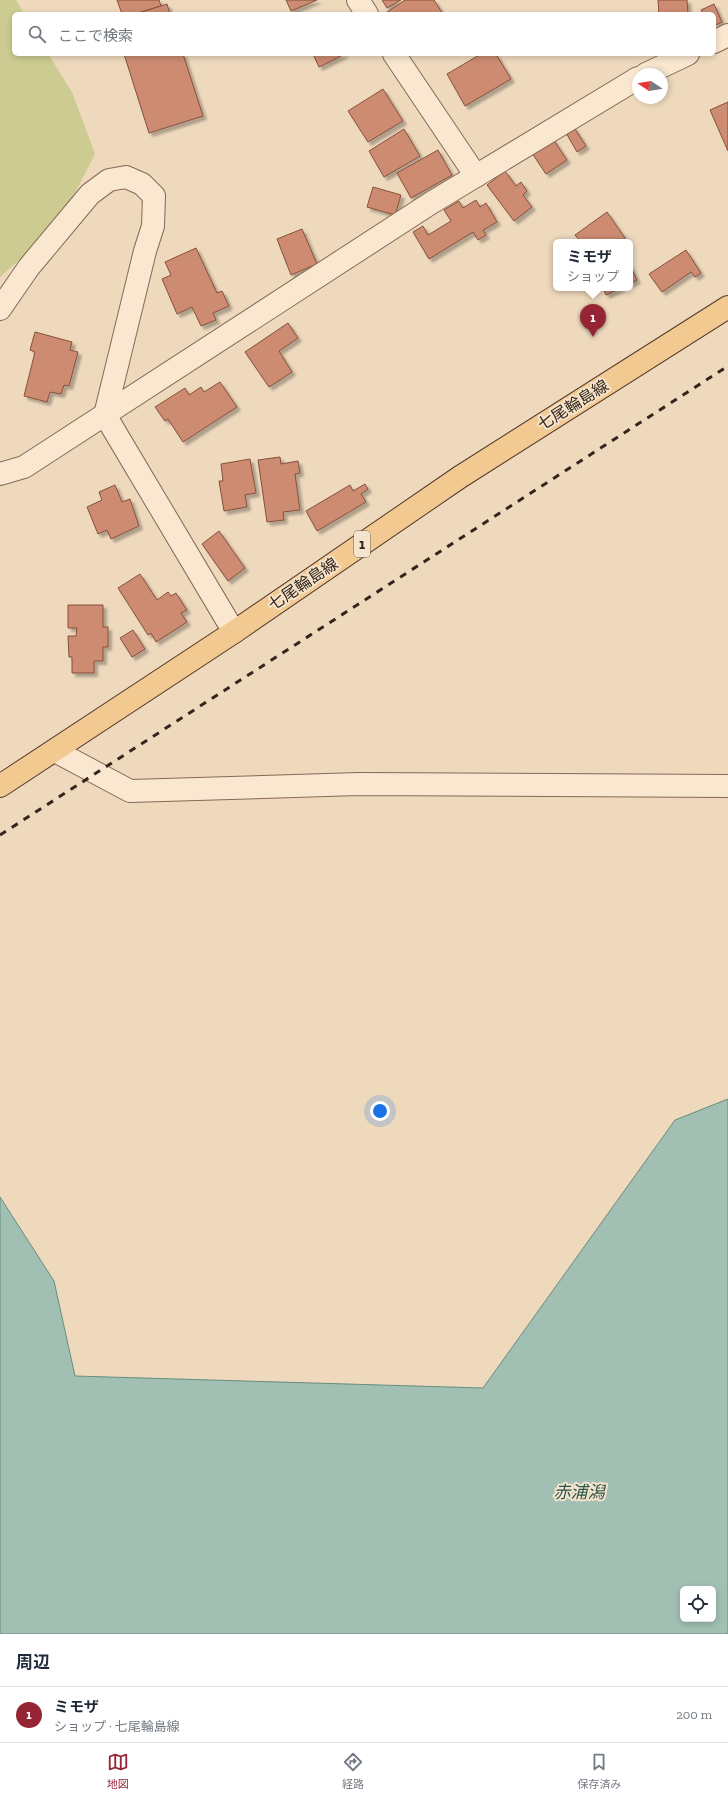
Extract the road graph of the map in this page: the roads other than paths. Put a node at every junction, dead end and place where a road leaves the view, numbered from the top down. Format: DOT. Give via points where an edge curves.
graph roads {
  1 [pos="358,0"];
  2 [pos="366,12"];
  3 [pos="728,35"];
  4 [pos="716,41"];
  5 [pos="395,56"];
  6 [pos="684,56"];
  7 [pos="659,68"];
  8 [pos="632,82"];
  9 [pos="476,176"];
  10 [pos="728,307"];
  11 [pos="0,308"];
  12 [pos="105,415"];
  13 [pos="0,474"];
  14 [pos="234,632"];
  15 [pos="55,751"];
  16 [pos="0,786"];
  17 [pos="728,786"];
  1 -- 2 [label="street"];
  3 -- 4 [label="street"];
  5 -- 9 [label="street"];
  6 -- 7 [label="street"];
  8 -- 9 [label="street"];
  9 -- 12 [label="street" via="424,207"];
  10 -- 14 [label="main road, 七尾輪島線 / 1" via="460,477"];
  11 -- 12 [label="street" via="29,267 90,194 109,180 126,177 142,184 154,196 154,226 145,251"];
  12 -- 13 [label="street" via="24,467"];
  12 -- 14 [label="street"];
  14 -- 15 [label="main road, 七尾輪島線 / 1"];
  15 -- 16 [label="main road, 七尾輪島線 / 1"];
  15 -- 17 [label="street" via="130,791 359,784"];
}
